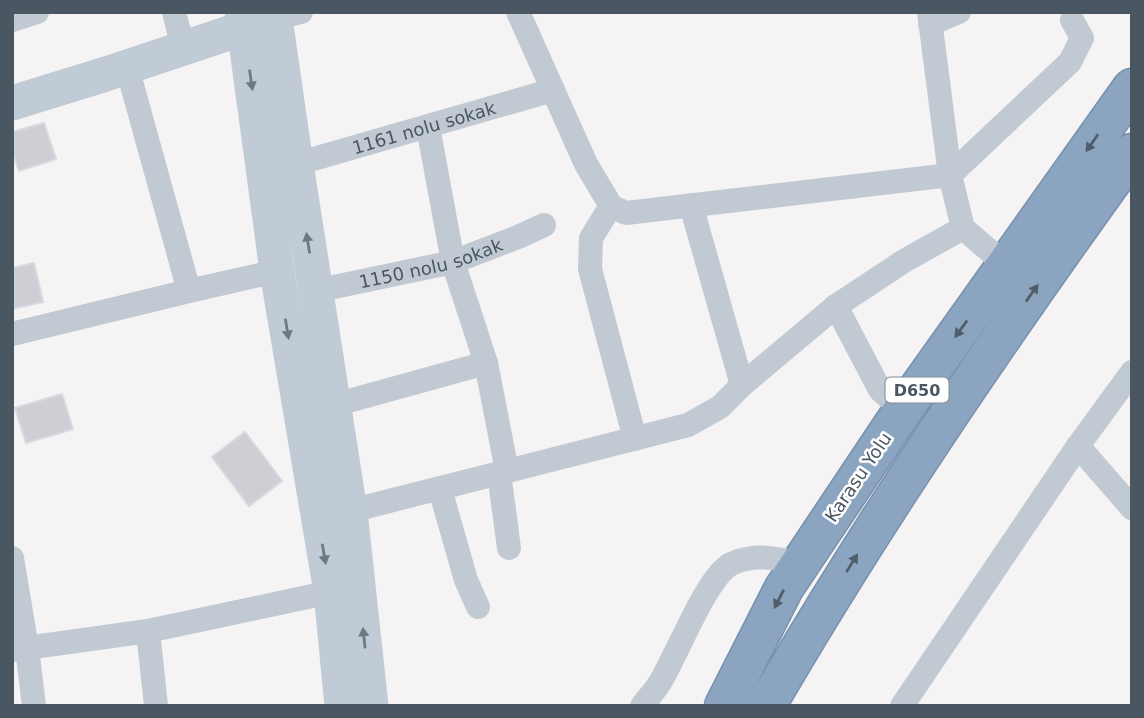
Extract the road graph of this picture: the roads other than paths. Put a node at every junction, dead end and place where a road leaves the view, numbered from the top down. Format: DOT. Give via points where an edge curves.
graph roads {
  1 [pos="37,12"];
  2 [pos="174,12"];
  3 [pos="518,12"];
  4 [pos="958,12"];
  5 [pos="267,17"];
  6 [pos="930,18"];
  7 [pos="12,20"];
  8 [pos="1072,20"];
  9 [pos="183,48"];
  10 [pos="127,67"];
  11 [pos="1132,88"];
  12 [pos="553,90"];
  13 [pos="12,103"];
  14 [pos="428,127"];
  15 [pos="1132,153"];
  16 [pos="296,164"];
  17 [pos="950,175"];
  18 [pos="691,205"];
  19 [pos="611,206"];
  20 [pos="544,225"];
  21 [pos="963,228"];
  22 [pos="453,262"];
  23 [pos="1006,265"];
  24 [pos="277,271"];
  25 [pos="189,291"];
  26 [pos="315,291"];
  27 [pos="836,306"];
  28 [pos="12,334"];
  29 [pos="486,363"];
  30 [pos="1132,372"];
  31 [pos="742,385"];
  32 [pos="334,405"];
  33 [pos="903,410"];
  34 [pos="635,439"];
  35 [pos="1079,446"];
  36 [pos="503,472"];
  37 [pos="440,489"];
  38 [pos="1132,508"];
  39 [pos="350,511"];
  40 [pos="509,548"];
  41 [pos="12,558"];
  42 [pos="800,564"];
  43 [pos="331,592"];
  44 [pos="478,607"];
  45 [pos="148,631"];
  46 [pos="20,649"];
  47 [pos="34,706"];
  48 [pos="156,706"];
  49 [pos="342,706"];
  50 [pos="371,706"];
  51 [pos="642,706"];
  52 [pos="724,706"];
  53 [pos="766,706"];
  54 [pos="902,706"];
  1 -- 7 [label="street"];
  2 -- 9 [label="street"];
  3 -- 12 [label="street"];
  4 -- 6 [label="street"];
  5 -- 9 [label="main road"];
  5 -- 16 [label="main road"];
  5 -- 24 [label="main road, one-way"];
  6 -- 17 [label="street"];
  8 -- 17 [label="street" via="1083,38 1070,62"];
  9 -- 10 [label="main road"];
  10 -- 13 [label="main road"];
  10 -- 25 [label="street"];
  11 -- 23 [label="highway, Karasu Yolu / D650, one-way"];
  12 -- 14 [label="street, 1161 nolu sokak"];
  12 -- 19 [label="street" via="586,164"];
  14 -- 16 [label="street, 1161 nolu sokak"];
  14 -- 22 [label="street"];
  53 -- 15 [label="highway, one-way" via="887,507"];
  26 -- 16 [label="main road, one-way"];
  17 -- 18 [label="street"];
  17 -- 21 [label="street"];
  18 -- 19 [label="street" via="626,213"];
  18 -- 31 [label="street"];
  19 -- 34 [label="street" via="591,238 590,270"];
  20 -- 22 [label="street, 1150 nolu sokak"];
  21 -- 23 [label="street"];
  21 -- 27 [label="street"];
  22 -- 26 [label="street, 1150 nolu sokak"];
  22 -- 29 [label="street"];
  23 -- 33 [label="highway, Karasu Yolu / D650, one-way"];
  24 -- 25 [label="street"];
  24 -- 43 [label="main road, one-way"];
  25 -- 28 [label="street"];
  26 -- 32 [label="main road"];
  27 -- 31 [label="street"];
  27 -- 33 [label="street" via="880,390"];
  29 -- 32 [label="street"];
  29 -- 36 [label="street"];
  30 -- 35 [label="street"];
  31 -- 34 [label="street" via="720,407 688,425"];
  32 -- 39 [label="main road"];
  33 -- 42 [label="highway, Karasu Yolu / D650"];
  34 -- 36 [label="street"];
  35 -- 38 [label="street"];
  35 -- 54 [label="street"];
  36 -- 37 [label="street"];
  36 -- 40 [label="street"];
  37 -- 39 [label="street"];
  37 -- 44 [label="street"];
  50 -- 39 [label="main road, one-way"];
  41 -- 46 [label="street"];
  42 -- 51 [label="street" via="771,556 729,565 710,586 658,685"];
  42 -- 52 [label="highway, Karasu Yolu / D650, one-way"];
  43 -- 45 [label="street"];
  43 -- 49 [label="main road"];
  45 -- 46 [label="street"];
  45 -- 48 [label="street"];
  46 -- 47 [label="street"];
}
